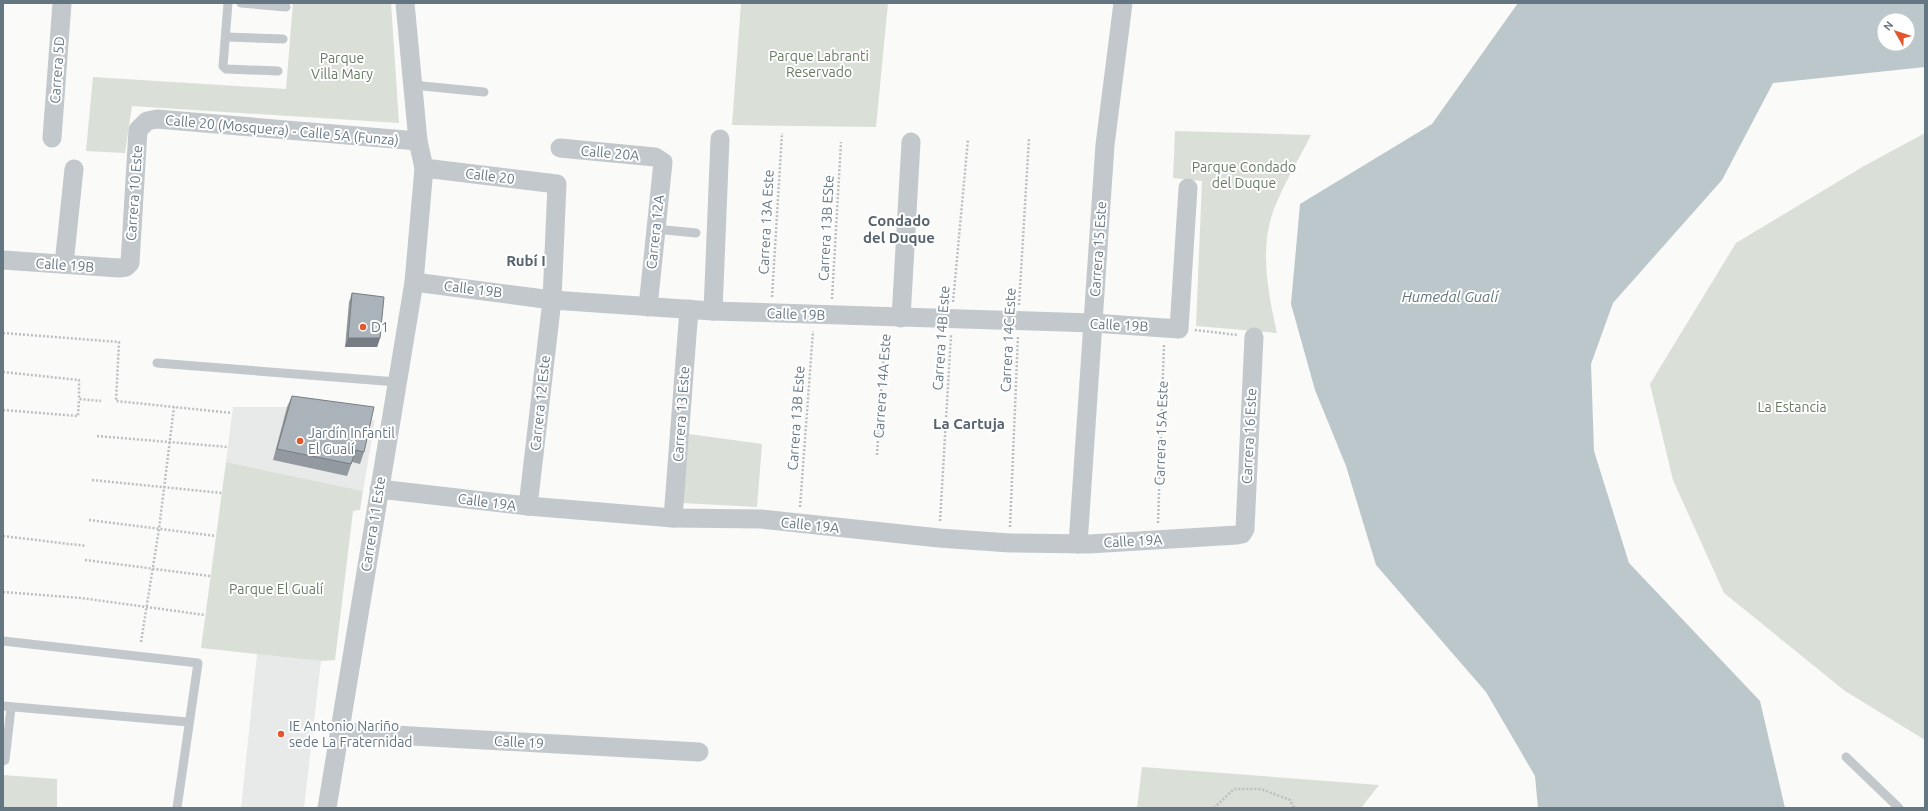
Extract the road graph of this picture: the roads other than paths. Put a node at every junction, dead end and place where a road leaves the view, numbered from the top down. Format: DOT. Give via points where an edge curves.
graph roads {
  1 [pos="62,3"];
  2 [pos="228,3"];
  3 [pos="241,3"];
  4 [pos="405,3"];
  5 [pos="1123,3"];
  6 [pos="286,7"];
  7 [pos="226,37"];
  8 [pos="283,39"];
  9 [pos="278,71"];
  10 [pos="412,85"];
  11 [pos="484,92"];
  12 [pos="147,121"];
  13 [pos="52,138"];
  14 [pos="720,139"];
  15 [pos="418,141"];
  16 [pos="911,142"];
  17 [pos="560,148"];
  18 [pos="660,158"];
  19 [pos="424,168"];
  20 [pos="74,169"];
  21 [pos="557,184"];
  22 [pos="1188,188"];
  23 [pos="655,229"];
  24 [pos="696,233"];
  25 [pos="3,260"];
  26 [pos="64,264"];
  27 [pos="131,270"];
  28 [pos="414,282"];
  29 [pos="552,300"];
  30 [pos="648,307"];
  31 [pos="689,309"];
  32 [pos="712,311"];
  33 [pos="894,317"];
  34 [pos="1093,324"];
  35 [pos="1254,337"];
  36 [pos="157,363"];
  37 [pos="397,382"];
  38 [pos="379,488"];
  39 [pos="528,506"];
  40 [pos="673,518"];
  41 [pos="1242,534"];
  42 [pos="1078,544"];
  43 [pos="3,641"];
  44 [pos="7,707"];
  45 [pos="188,722"];
  46 [pos="340,732"];
  47 [pos="699,752"];
  48 [pos="1846,757"];
  49 [pos="3,761"];
  50 [pos="177,808"];
  51 [pos="327,808"];
  52 [pos="1899,808"];
  1 -- 13 [label="street, Carrera 5D"];
  2 -- 7 [label="lane"];
  3 -- 6 [label="lane"];
  4 -- 10 [label="street, Carrera 11 Este"];
  5 -- 34 [label="street, Carrera 15 Este" via="1105,145"];
  7 -- 8 [label="lane"];
  7 -- 9 [label="lane" via="223,66 226,69"];
  10 -- 11 [label="lane"];
  10 -- 15 [label="street, Carrera 11 Este"];
  12 -- 15 [label="street, Calle 20 (Mosquera) - Calle 5A (Funza)" via="157,119"];
  12 -- 27 [label="street, Carrera 10 Este" via="138,130"];
  14 -- 32 [label="street"];
  15 -- 19 [label="street, Carrera 11 Este"];
  16 -- 33 [label="street, Carrera 14A Este"];
  17 -- 18 [label="street, Calle 20A"];
  18 -- 23 [label="street, Carrera 12A" via="663,162"];
  19 -- 21 [label="street, Calle 20"];
  19 -- 28 [label="street, Carrera 11 Este"];
  20 -- 26 [label="street"];
  21 -- 29 [label="street, Carrera 12 Este"];
  22 -- 34 [label="street, Calle 19B" via="1171,328"];
  23 -- 24 [label="lane"];
  23 -- 30 [label="street, Carrera 12A"];
  25 -- 26 [label="street, Calle 19B"];
  26 -- 27 [label="street, Calle 19B"];
  28 -- 29 [label="street, Calle 19B"];
  28 -- 37 [label="street, Carrera 11 Este"];
  29 -- 30 [label="street, Calle 19B"];
  29 -- 39 [label="street, Carrera 12 Este"];
  30 -- 31 [label="street, Calle 19B"];
  31 -- 32 [label="street, Calle 19B"];
  31 -- 40 [label="street, Carrera 13 Este"];
  32 -- 33 [label="street, Calle 19B"];
  33 -- 34 [label="street, Calle 19B"];
  34 -- 42 [label="street, Carrera 15 Este"];
  35 -- 41 [label="street, Carrera 16 Este" via="1245,529"];
  36 -- 37 [label="lane"];
  37 -- 38 [label="street, Carrera 11 Este"];
  38 -- 39 [label="street, Calle 19A"];
  38 -- 46 [label="street, Carrera 11 Este"];
  39 -- 40 [label="street, Calle 19A"];
  40 -- 42 [label="street, Calle 19A" via="761,519 939,538"];
  41 -- 42 [label="street, Calle 19A"];
  43 -- 45 [label="lane" via="198,663"];
  44 -- 45 [label="lane"];
  44 -- 49 [label="lane"];
  45 -- 50 [label="lane"];
  46 -- 47 [label="street, Calle 19"];
  46 -- 51 [label="street, Carrera 11 Este"];
  48 -- 52 [label="lane"];
}
